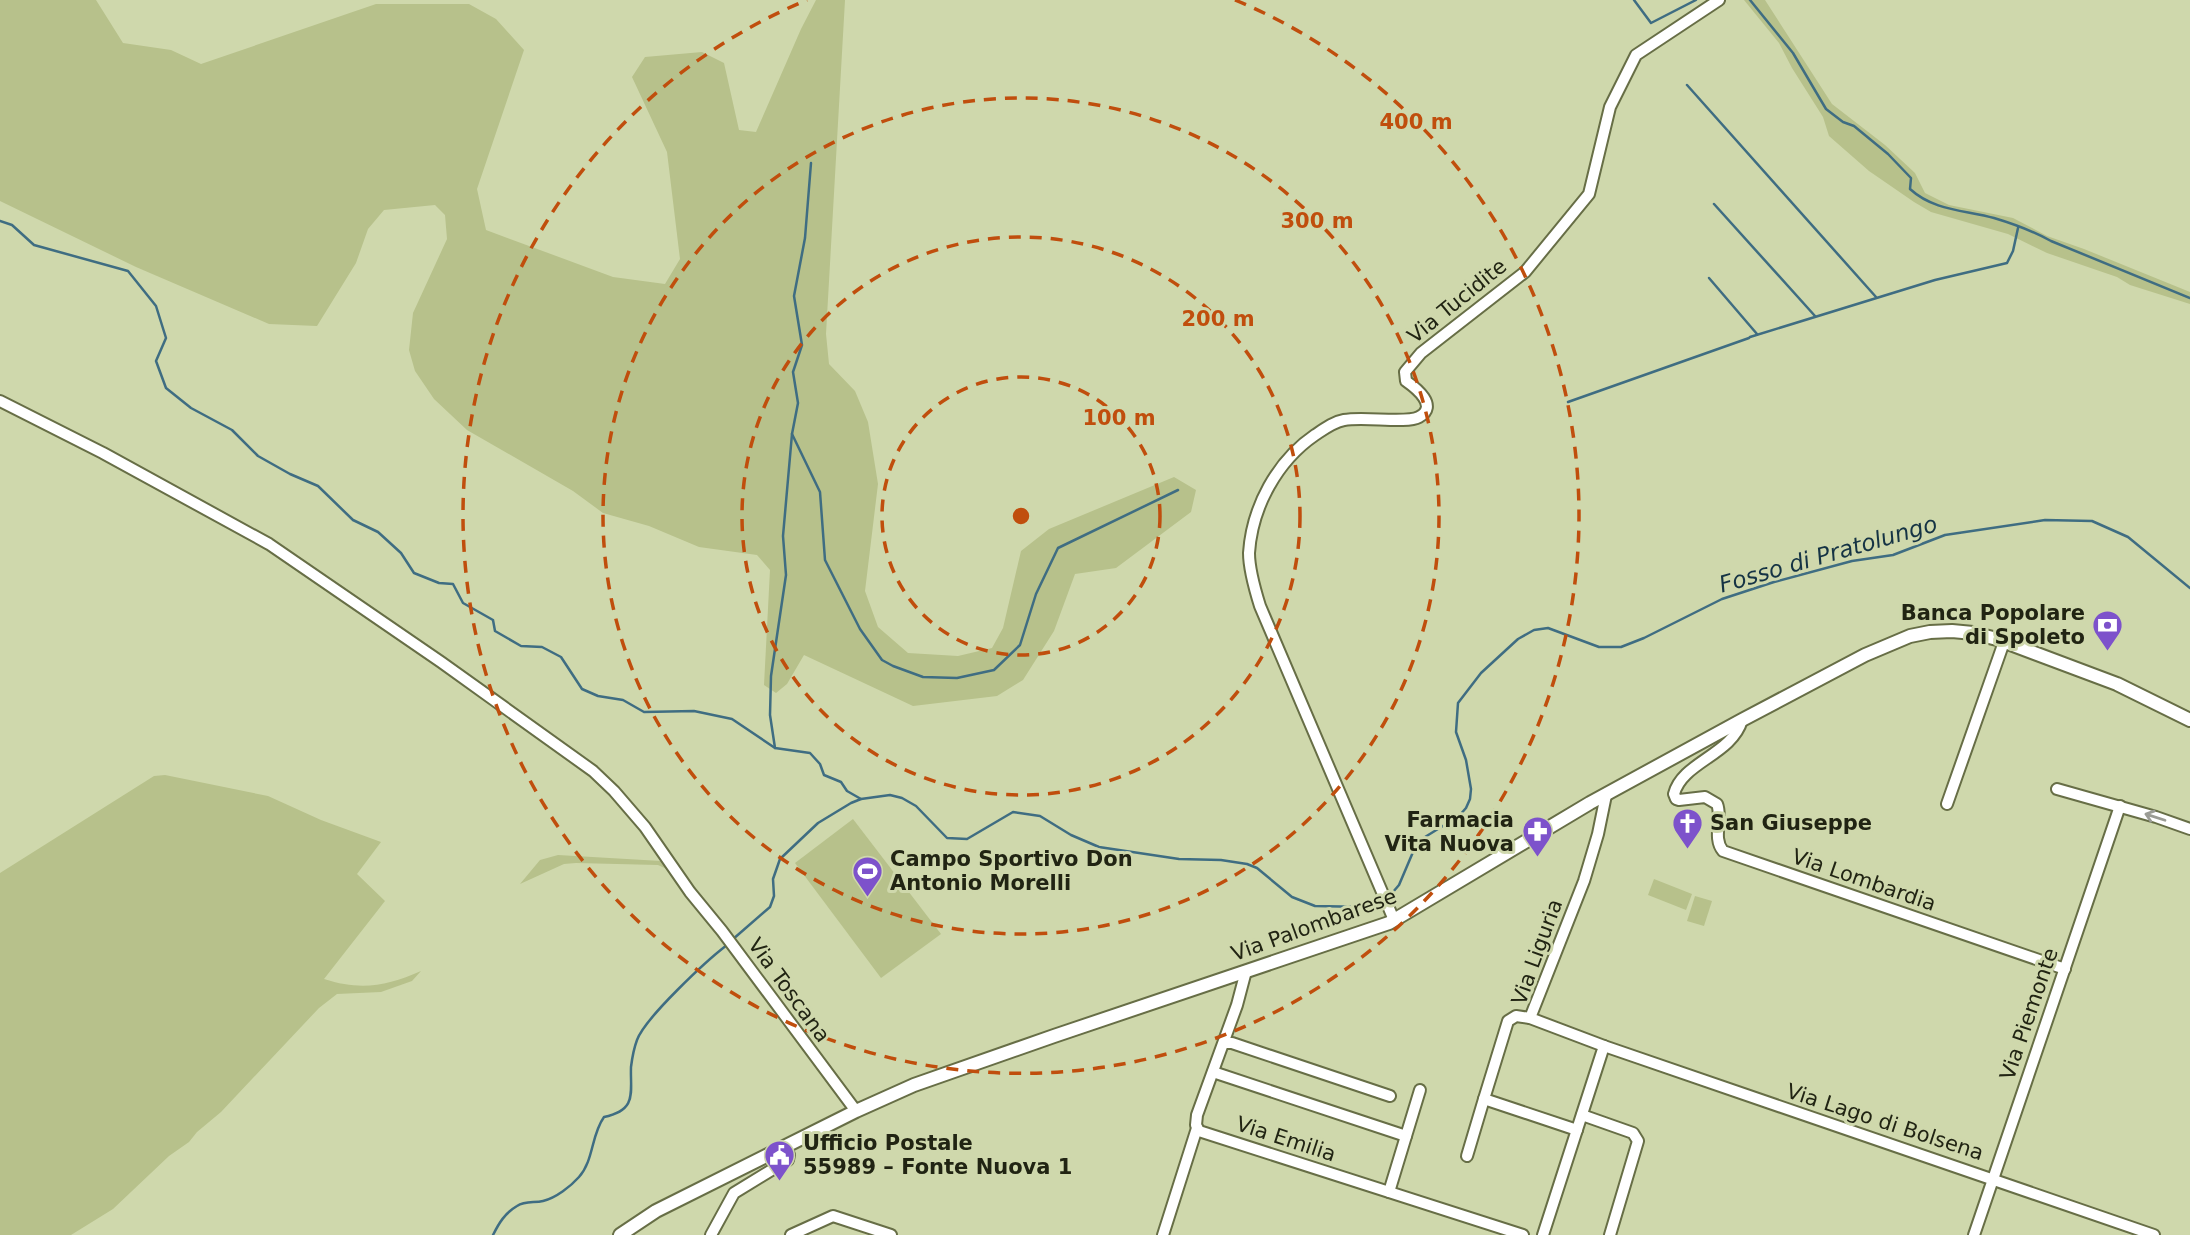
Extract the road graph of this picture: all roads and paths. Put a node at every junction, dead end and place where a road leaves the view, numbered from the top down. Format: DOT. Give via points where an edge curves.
graph roads {
  1 [pos="1719,0"];
  2 [pos="0,401"];
  3 [pos="2004,642"];
  4 [pos="1742,720"];
  5 [pos="2190,720"];
  6 [pos="2057,789"];
  7 [pos="1606,795"];
  8 [pos="1947,804"];
  9 [pos="2120,806"];
  10 [pos="2190,829"];
  11 [pos="1391,914"];
  12 [pos="2065,970"];
  13 [pos="1246,971"];
  14 [pos="1530,1018"];
  15 [pos="1224,1044"];
  16 [pos="1604,1046"];
  17 [pos="1213,1072"];
  18 [pos="1420,1090"];
  19 [pos="1390,1096"];
  20 [pos="1484,1099"];
  21 [pos="856,1111"];
  22 [pos="1582,1115"];
  23 [pos="1197,1128"];
  24 [pos="1577,1130"];
  25 [pos="1406,1136"];
  26 [pos="785,1147"];
  27 [pos="1467,1156"];
  28 [pos="1993,1179"];
  29 [pos="1389,1192"];
  30 [pos="620,1235"];
  31 [pos="711,1235"];
  32 [pos="791,1235"];
  33 [pos="891,1235"];
  34 [pos="1163,1235"];
  35 [pos="1523,1235"];
  36 [pos="1543,1235"];
  37 [pos="1610,1235"];
  38 [pos="1974,1235"];
  39 [pos="2154,1235"];
  1 -- 11 [label="street, Via Tucidite" via="1636,55 1610,107 1589,194 1525,272 1421,353 1405,372 1406,381 1426,401 1421,416 1408,421 1354,418 1325,428 1305,442 1274,476 1259,509 1249,556 1260,606"];
  2 -- 21 [label="street, Via Toscana" via="269,544 601,778 645,827"];
  3 -- 4 [label="main road, Via Palombarese" via="1951,631 1910,636"];
  3 -- 5 [label="main road, Via Palombarese" via="2117,684"];
  3 -- 8 [label="street"];
  4 -- 7 [label="main road, Via Palombarese"];
  4 -- 12 [label="street, Via Lombardia" via="1732,740 1693,769 1674,794 1679,800 1705,797 1716,801 1723,851"];
  6 -- 9 [label="street"];
  7 -- 11 [label="main road, Via Palombarese"];
  7 -- 14 [label="street, Via Liguria" via="1587,872"];
  10 -- 9 [label="street, one-way"];
  9 -- 12 [label="street, Via Piemonte"];
  11 -- 13 [label="main road, Via Palombarese"];
  12 -- 28 [label="street, Via Piemonte"];
  13 -- 15 [label="street"];
  13 -- 21 [label="main road, Via Palombarese" via="951,1071"];
  14 -- 16 [label="street, Via Liguria"];
  14 -- 20 [label="street" via="1516,1016 1508,1021"];
  15 -- 17 [label="street"];
  15 -- 19 [label="street"];
  16 -- 22 [label="street"];
  16 -- 28 [label="street, Via Lago di Bolsena"];
  17 -- 23 [label="street" via="1197,1115"];
  17 -- 25 [label="street"];
  18 -- 25 [label="street"];
  20 -- 24 [label="street"];
  20 -- 27 [label="street"];
  21 -- 26 [label="main road, Via Palombarese"];
  22 -- 24 [label="street"];
  22 -- 37 [label="street" via="1633,1133 1639,1141"];
  23 -- 29 [label="street, Via Emilia"];
  23 -- 34 [label="street"];
  24 -- 36 [label="street"];
  25 -- 29 [label="street"];
  26 -- 30 [label="main road, Via Palombarese"];
  26 -- 31 [label="street" via="788,1160 732,1196"];
  28 -- 38 [label="street, Via Piemonte"];
  28 -- 39 [label="street, Via Lago di Bolsena"];
  29 -- 35 [label="street, Via Emilia"];
  32 -- 33 [label="street" via="833,1216"];
}
